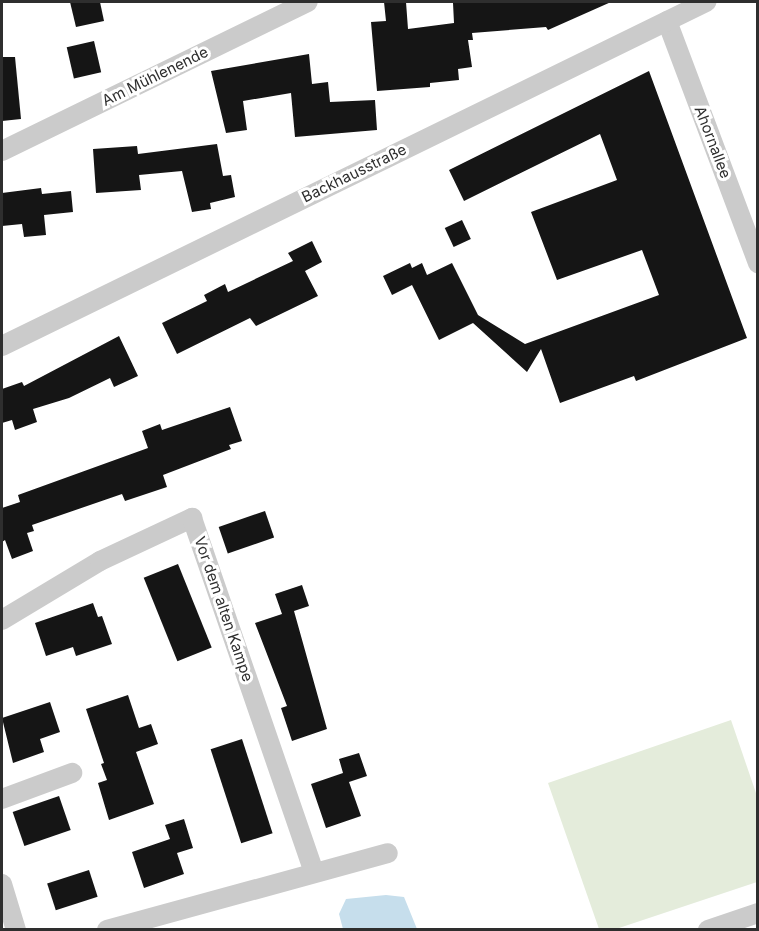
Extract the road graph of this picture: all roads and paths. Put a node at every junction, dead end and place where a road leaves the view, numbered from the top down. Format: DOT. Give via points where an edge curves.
graph roads {
  1 [pos="308,2"];
  2 [pos="706,2"];
  3 [pos="667,21"];
  4 [pos="2,151"];
  5 [pos="758,263"];
  6 [pos="2,346"];
  7 [pos="2,620"];
  8 [pos="72,773"];
  9 [pos="2,799"];
  10 [pos="388,852"];
  11 [pos="314,872"];
  12 [pos="2,884"];
  13 [pos="758,913"];
  14 [pos="16,930"];
  15 [pos="107,930"];
  16 [pos="708,930"];
  1 -- 4 [label="street, Am Mühlenende"];
  2 -- 3 [label="street, Backhausstraße"];
  3 -- 5 [label="street, Ahornallee"];
  3 -- 6 [label="street, Backhausstraße"];
  7 -- 11 [label="street, Vor dem alten Kampe" via="100,561 192,518"];
  8 -- 9 [label="street"];
  10 -- 11 [label="street"];
  11 -- 15 [label="street"];
  12 -- 14 [label="street"];
  13 -- 16 [label="street"];
}
